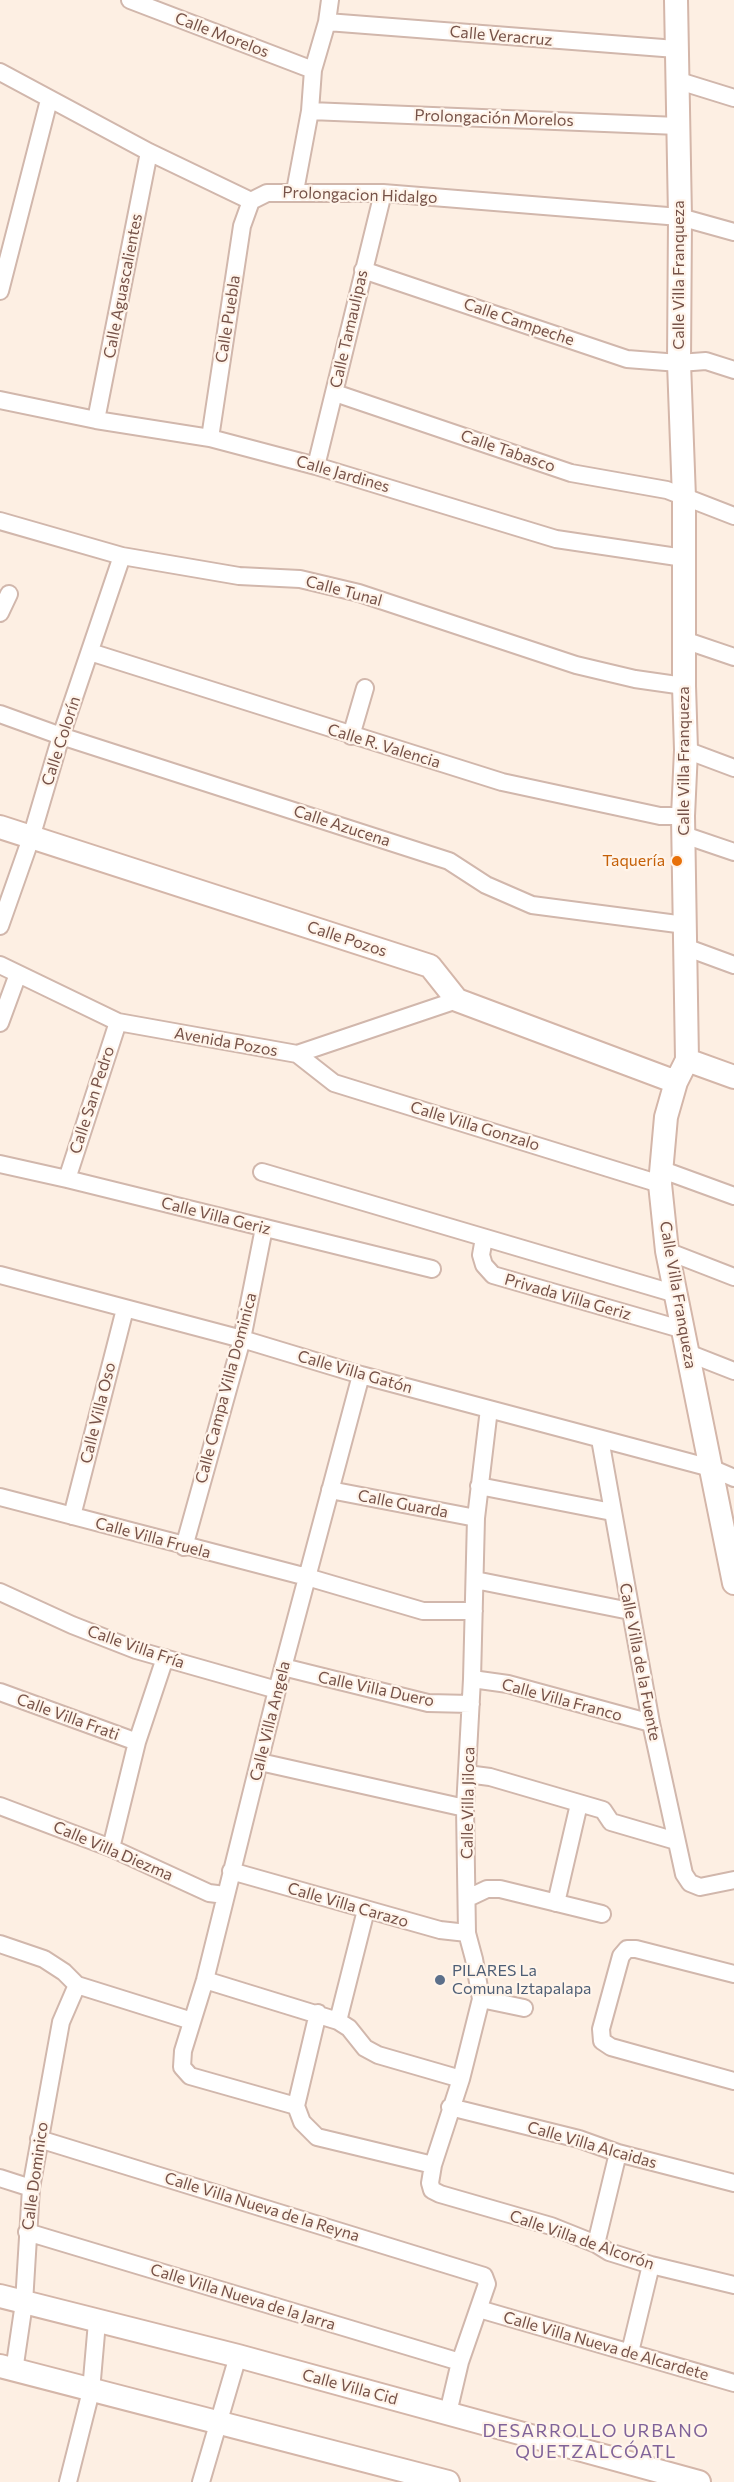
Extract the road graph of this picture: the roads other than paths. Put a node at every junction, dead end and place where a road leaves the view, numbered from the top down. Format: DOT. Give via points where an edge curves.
graph roads {
  1 [pos="130,0"];
  2 [pos="330,0"];
  3 [pos="675,0"];
  4 [pos="327,22"];
  5 [pos="675,49"];
  6 [pos="314,70"];
  7 [pos="0,72"];
  8 [pos="676,80"];
  9 [pos="734,98"];
  10 [pos="50,100"];
  11 [pos="310,111"];
  12 [pos="678,126"];
  13 [pos="149,152"];
  14 [pos="295,191"];
  15 [pos="382,193"];
  16 [pos="251,201"];
  17 [pos="680,217"];
  18 [pos="734,232"];
  19 [pos="5,244"];
  20 [pos="363,270"];
  21 [pos="0,291"];
  22 [pos="679,363"];
  23 [pos="734,370"];
  24 [pos="335,393"];
  25 [pos="0,400"];
  26 [pos="96,420"];
  27 [pos="210,438"];
  28 [pos="316,466"];
  29 [pos="684,498"];
  30 [pos="734,516"];
  31 [pos="0,520"];
  32 [pos="122,556"];
  33 [pos="684,558"];
  34 [pos="9,594"];
  35 [pos="0,613"];
  36 [pos="684,640"];
  37 [pos="90,652"];
  38 [pos="734,657"];
  39 [pos="684,686"];
  40 [pos="365,688"];
  41 [pos="0,714"];
  42 [pos="61,736"];
  43 [pos="351,736"];
  44 [pos="686,750"];
  45 [pos="734,768"];
  46 [pos="684,825"];
  47 [pos="0,827"];
  48 [pos="31,838"];
  49 [pos="734,852"];
  50 [pos="0,926"];
  51 [pos="685,936"];
  52 [pos="0,965"];
  53 [pos="734,965"];
  54 [pos="18,974"];
  55 [pos="457,1000"];
  56 [pos="118,1022"];
  57 [pos="0,1023"];
  58 [pos="297,1054"];
  59 [pos="687,1060"];
  60 [pos="734,1077"];
  61 [pos="676,1082"];
  62 [pos="0,1164"];
  63 [pos="262,1172"];
  64 [pos="660,1177"];
  65 [pos="67,1179"];
  66 [pos="734,1196"];
  67 [pos="264,1228"];
  68 [pos="484,1238"];
  69 [pos="667,1251"];
  70 [pos="432,1269"];
  71 [pos="734,1277"];
  72 [pos="1,1280"];
  73 [pos="676,1294"];
  74 [pos="125,1309"];
  75 [pos="684,1330"];
  76 [pos="242,1339"];
  77 [pos="688,1353"];
  78 [pos="734,1371"];
  79 [pos="361,1375"];
  80 [pos="489,1409"];
  81 [pos="600,1439"];
  82 [pos="711,1468"];
  83 [pos="734,1478"];
  84 [pos="479,1486"];
  85 [pos="330,1490"];
  86 [pos="0,1497"];
  87 [pos="612,1512"];
  88 [pos="72,1516"];
  89 [pos="476,1518"];
  90 [pos="184,1547"];
  91 [pos="307,1577"];
  92 [pos="475,1580"];
  93 [pos="734,1583"];
  94 [pos="0,1592"];
  95 [pos="474,1611"];
  96 [pos="630,1611"];
  97 [pos="165,1658"];
  98 [pos="283,1667"];
  99 [pos="472,1679"];
  100 [pos="277,1689"];
  101 [pos="0,1692"];
  102 [pos="471,1704"];
  103 [pos="651,1724"];
  104 [pos="137,1742"];
  105 [pos="260,1762"];
  106 [pos="467,1774"];
  107 [pos="579,1804"];
  108 [pos="0,1806"];
  109 [pos="465,1808"];
  110 [pos="676,1841"];
  111 [pos="111,1848"];
  112 [pos="231,1871"];
  113 [pos="734,1881"];
  114 [pos="225,1895"];
  115 [pos="468,1898"];
  116 [pos="556,1903"];
  117 [pos="366,1910"];
  118 [pos="602,1914"];
  119 [pos="467,1933"];
  120 [pos="0,1944"];
  121 [pos="734,1974"];
  122 [pos="205,1980"];
  123 [pos="77,1985"];
  124 [pos="481,1999"];
  125 [pos="524,2008"];
  126 [pos="318,2013"];
  127 [pos="192,2021"];
  128 [pos="338,2021"];
  129 [pos="460,2079"];
  130 [pos="734,2080"];
  131 [pos="296,2106"];
  132 [pos="450,2107"];
  133 [pos="39,2139"];
  134 [pos="618,2153"];
  135 [pos="433,2165"];
  136 [pos="0,2178"];
  137 [pos="734,2183"];
  138 [pos="31,2188"];
  139 [pos="432,2190"];
  140 [pos="27,2232"];
  141 [pos="596,2244"];
  142 [pos="651,2265"];
  143 [pos="734,2284"];
  144 [pos="0,2296"];
  145 [pos="24,2303"];
  146 [pos="479,2309"];
  147 [pos="97,2322"];
  148 [pos="630,2352"];
  149 [pos="238,2356"];
  150 [pos="460,2362"];
  151 [pos="7,2368"];
  152 [pos="734,2382"];
  153 [pos="91,2391"];
  154 [pos="448,2413"];
  155 [pos="218,2422"];
  156 [pos="69,2482"];
  157 [pos="201,2482"];
  158 [pos="448,2482"];
  159 [pos="699,2482"];
  1 -- 6 [label="street, Calle Morelos"];
  2 -- 4 [label="street"];
  3 -- 5 [label="street, Calle Villa Franqueza"];
  4 -- 5 [label="street, Calle Veracruz"];
  4 -- 6 [label="street"];
  5 -- 8 [label="street, Calle Villa Franqueza"];
  6 -- 11 [label="street"];
  7 -- 10 [label="street"];
  8 -- 9 [label="street"];
  8 -- 12 [label="street, Calle Villa Franqueza"];
  10 -- 13 [label="street"];
  10 -- 19 [label="street"];
  11 -- 12 [label="street, Prolongación Morelos"];
  11 -- 14 [label="street"];
  12 -- 17 [label="street, Calle Villa Franqueza"];
  13 -- 16 [label="street"];
  13 -- 26 [label="street, Calle Aguascalientes"];
  14 -- 15 [label="street, Prolongacion Hidalgo"];
  14 -- 16 [label="street, Prolongacion Hidalgo" via="267,193"];
  15 -- 17 [label="street, Prolongacion Hidalgo"];
  15 -- 20 [label="street, Calle Tamaulipas"];
  16 -- 27 [label="street, Calle Puebla" via="242,226"];
  17 -- 18 [label="street, Prolongacion Hidalgo"];
  17 -- 22 [label="street, Calle Villa Franqueza"];
  19 -- 21 [label="street"];
  20 -- 22 [label="street, Calle Campeche" via="627,358"];
  20 -- 24 [label="street, Calle Tamaulipas"];
  22 -- 23 [label="street, Calle Campeche" via="706,361"];
  22 -- 29 [label="street, Calle Villa Franqueza"];
  24 -- 28 [label="street, Calle Tamaulipas"];
  24 -- 29 [label="street, Calle Tabasco" via="571,473 668,490"];
  25 -- 26 [label="street, Calle Jardines"];
  26 -- 27 [label="street, Calle Jardines"];
  27 -- 28 [label="street, Calle Jardines"];
  28 -- 33 [label="street, Calle Jardines" via="556,539"];
  29 -- 30 [label="street, Calle Tabasco"];
  29 -- 33 [label="street, Calle Villa Franqueza"];
  31 -- 32 [label="street, Calle Tunal"];
  32 -- 37 [label="street, Calle Colorín"];
  32 -- 39 [label="street, Calle Tunal" via="239,576 300,579 359,593 576,665"];
  33 -- 36 [label="street, Calle Villa Franqueza"];
  34 -- 35 [label="street"];
  36 -- 38 [label="street"];
  36 -- 39 [label="street, Calle Villa Franqueza"];
  37 -- 42 [label="street, Calle Colorín"];
  37 -- 43 [label="street, Calle R. Valencia"];
  39 -- 44 [label="street, Calle Villa Franqueza"];
  40 -- 43 [label="street"];
  41 -- 42 [label="street, Calle Azucena"];
  42 -- 48 [label="street, Calle Colorín"];
  42 -- 51 [label="street, Calle Azucena" via="449,861 486,885 532,905"];
  43 -- 46 [label="street, Calle R. Valencia" via="502,783 660,816"];
  44 -- 45 [label="street"];
  44 -- 46 [label="street, Calle Villa Franqueza"];
  46 -- 49 [label="street, Calle R. Valencia"];
  46 -- 51 [label="street, Calle Villa Franqueza"];
  47 -- 48 [label="street, Calle Pozos"];
  48 -- 50 [label="street, Calle Colorín"];
  48 -- 55 [label="street, Calle Pozos" via="430,966"];
  51 -- 53 [label="street, Calle Azucena"];
  51 -- 59 [label="street, Calle Villa Franqueza"];
  52 -- 54 [label="street, Avenida Pozos"];
  54 -- 56 [label="street, Avenida Pozos"];
  54 -- 57 [label="street"];
  55 -- 58 [label="street, Avenida Pozos"];
  55 -- 61 [label="street"];
  56 -- 58 [label="street, Avenida Pozos"];
  56 -- 65 [label="street, Calle San Pedro"];
  58 -- 64 [label="street, Calle Villa Gonzalo" via="334,1083"];
  59 -- 60 [label="street"];
  59 -- 61 [label="street, Calle Villa Franqueza"];
  61 -- 64 [label="street, Calle Villa Franqueza" via="666,1117"];
  62 -- 65 [label="street, Calle Villa Geriz"];
  63 -- 68 [label="street"];
  64 -- 66 [label="street"];
  64 -- 69 [label="street, Calle Villa Franqueza"];
  65 -- 67 [label="street, Calle Villa Geriz"];
  67 -- 70 [label="street, Calle Villa Geriz"];
  67 -- 76 [label="street, Calle Campa Villa Dominica"];
  68 -- 73 [label="street"];
  68 -- 75 [label="street, Privada Villa Geriz" via="481,1255 493,1275"];
  69 -- 71 [label="street"];
  69 -- 73 [label="street, Calle Villa Franqueza"];
  72 -- 74 [label="street, Calle Villa Gatón"];
  73 -- 75 [label="street, Calle Villa Franqueza"];
  74 -- 76 [label="street, Calle Villa Gatón"];
  74 -- 88 [label="street, Calle Villa Oso"];
  75 -- 77 [label="street, Calle Villa Franqueza"];
  76 -- 79 [label="street, Calle Villa Gatón"];
  76 -- 90 [label="street, Calle Campa Villa Dominica"];
  77 -- 78 [label="street"];
  77 -- 82 [label="street, Calle Villa Franqueza"];
  79 -- 80 [label="street, Calle Villa Gatón"];
  79 -- 85 [label="street, Calle Villa Angela"];
  80 -- 81 [label="street, Calle Villa Gatón"];
  80 -- 84 [label="street, Calle Villa Jiloca"];
  81 -- 82 [label="street, Calle Villa Gatón"];
  81 -- 87 [label="street, Calle Villa de la Fuente"];
  82 -- 83 [label="street"];
  82 -- 93 [label="street, Calle Villa Franqueza"];
  84 -- 87 [label="street"];
  84 -- 89 [label="street, Calle Villa Jiloca"];
  85 -- 89 [label="street, Calle Guarda"];
  85 -- 91 [label="street, Calle Villa Angela"];
  86 -- 88 [label="street, Calle Villa Fruela"];
  87 -- 96 [label="street, Calle Villa de la Fuente"];
  88 -- 90 [label="street, Calle Villa Fruela"];
  89 -- 92 [label="street, Calle Villa Jiloca"];
  90 -- 91 [label="street, Calle Villa Fruela"];
  91 -- 95 [label="street, Calle Villa Fruela" via="423,1611"];
  91 -- 98 [label="street, Calle Villa Angela"];
  92 -- 95 [label="street, Calle Villa Jiloca"];
  92 -- 96 [label="street"];
  94 -- 97 [label="street, Calle Villa Fría" via="136,1650"];
  95 -- 99 [label="street, Calle Villa Jiloca"];
  96 -- 103 [label="street, Calle Villa de la Fuente"];
  97 -- 100 [label="street, Calle Villa Fría"];
  97 -- 104 [label="street"];
  98 -- 100 [label="street, Calle Villa Angela"];
  98 -- 102 [label="street, Calle Villa Duero" via="428,1703"];
  99 -- 102 [label="street, Calle Villa Jiloca"];
  99 -- 103 [label="street, Calle Villa Franco" via="508,1684"];
  100 -- 105 [label="street, Calle Villa Angela"];
  101 -- 104 [label="street, Calle Villa Frati"];
  102 -- 106 [label="street, Calle Villa Jiloca"];
  103 -- 110 [label="street, Calle Villa de la Fuente"];
  104 -- 111 [label="street"];
  105 -- 109 [label="street"];
  105 -- 112 [label="street, Calle Villa Angela"];
  106 -- 107 [label="street" via="490,1777"];
  106 -- 109 [label="street, Calle Villa Jiloca"];
  107 -- 110 [label="street" via="603,1810 611,1822"];
  107 -- 116 [label="street"];
  108 -- 111 [label="street, Calle Villa Diezma"];
  109 -- 115 [label="street, Calle Villa Jiloca"];
  110 -- 113 [label="street, Calle Villa de la Fuente" via="690,1883 700,1887"];
  111 -- 114 [label="street, Calle Villa Diezma" via="209,1893"];
  112 -- 114 [label="street, Calle Villa Angela"];
  112 -- 117 [label="street, Calle Villa Carazo"];
  114 -- 122 [label="street, Calle Villa Angela"];
  115 -- 116 [label="street" via="487,1889 500,1889"];
  115 -- 119 [label="street, Calle Villa Jiloca"];
  116 -- 118 [label="street"];
  117 -- 119 [label="street, Calle Villa Carazo" via="440,1930"];
  117 -- 128 [label="street"];
  119 -- 124 [label="street, Calle Villa Jiloca"];
  120 -- 123 [label="street" via="44,1959"];
  121 -- 130 [label="street" via="627,1949 621,1956 601,2029 602,2041 611,2047"];
  122 -- 126 [label="street"];
  122 -- 127 [label="street, Calle Villa Angela"];
  123 -- 127 [label="street"];
  123 -- 133 [label="street, Calle Dominico" via="61,2022"];
  124 -- 125 [label="street"];
  124 -- 129 [label="street, Calle Villa Jiloca"];
  126 -- 128 [label="street"];
  126 -- 131 [label="street"];
  127 -- 131 [label="street, Calle Villa Angela" via="182,2067 190,2076"];
  128 -- 129 [label="street" via="365,2048 378,2055"];
  129 -- 132 [label="street, Calle Villa Jiloca"];
  131 -- 135 [label="street" via="302,2122 317,2137"];
  132 -- 134 [label="street, Calle Villa Alcaidas" via="579,2139"];
  132 -- 135 [label="street, Calle Villa Jiloca"];
  133 -- 138 [label="street, Calle Dominico"];
  133 -- 146 [label="street, Calle Villa Nueva de la Reyna" via="484,2276 487,2284"];
  134 -- 137 [label="street, Calle Villa Alcaidas"];
  134 -- 141 [label="street"];
  135 -- 139 [label="street, Calle Villa Jiloca"];
  136 -- 138 [label="street"];
  138 -- 140 [label="street, Calle Dominico"];
  139 -- 141 [label="street, Calle Villa de Alcorón" via="551,2226"];
  140 -- 145 [label="street, Calle Dominico"];
  140 -- 150 [label="street, Calle Villa Nueva de la Jarra"];
  141 -- 142 [label="street, Calle Villa de Alcorón"];
  142 -- 143 [label="street, Calle Villa de Alcorón"];
  142 -- 148 [label="street"];
  144 -- 145 [label="street, Calle Villa Cid"];
  145 -- 147 [label="street, Calle Villa Cid"];
  145 -- 151 [label="street, Calle Dominico"];
  146 -- 148 [label="street, Calle Villa Nueva de Alcardete"];
  146 -- 150 [label="street"];
  147 -- 149 [label="street, Calle Villa Cid"];
  147 -- 153 [label="street"];
  148 -- 152 [label="street, Calle Villa Nueva de Alcardete"];
  149 -- 154 [label="street, Calle Villa Cid"];
  149 -- 155 [label="street"];
  150 -- 154 [label="street"];
  151 -- 153 [label="street"];
  153 -- 155 [label="street"];
  153 -- 156 [label="street"];
  154 -- 159 [label="street, Calle Villa Cid"];
  155 -- 157 [label="street"];
  155 -- 158 [label="street"];
}
